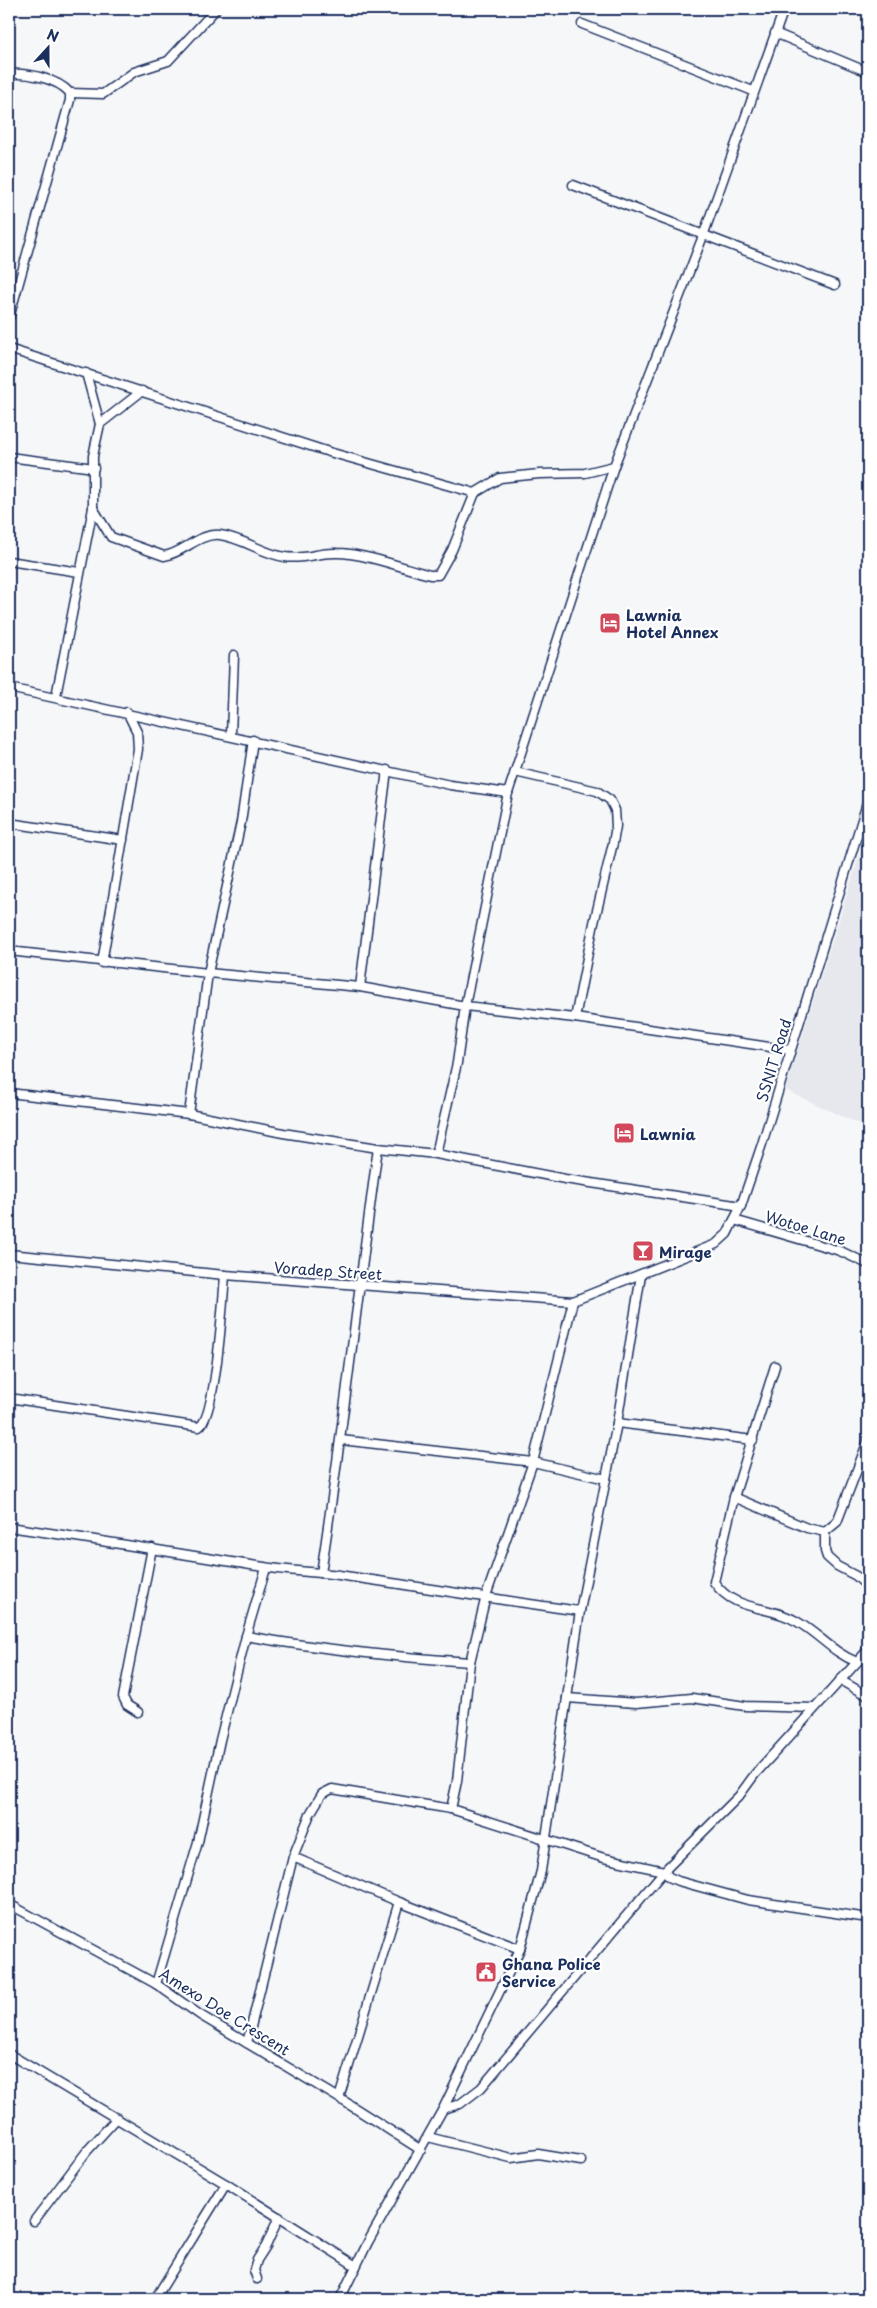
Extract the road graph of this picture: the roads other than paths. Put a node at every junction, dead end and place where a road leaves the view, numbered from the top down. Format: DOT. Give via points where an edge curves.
graph roads {
  1 [pos="216,9"];
  2 [pos="784,9"];
  3 [pos="582,24"];
  4 [pos="775,33"];
  5 [pos="868,72"];
  6 [pos="9,74"];
  7 [pos="754,91"];
  8 [pos="70,93"];
  9 [pos="573,185"];
  10 [pos="703,236"];
  11 [pos="834,285"];
  12 [pos="9,318"];
  13 [pos="9,349"];
  14 [pos="86,373"];
  15 [pos="142,391"];
  16 [pos="100,424"];
  17 [pos="9,457"];
  18 [pos="614,466"];
  19 [pos="94,468"];
  20 [pos="475,493"];
  21 [pos="93,508"];
  22 [pos="9,561"];
  23 [pos="79,572"];
  24 [pos="234,655"];
  25 [pos="9,688"];
  26 [pos="56,696"];
  27 [pos="127,712"];
  28 [pos="230,735"];
  29 [pos="253,740"];
  30 [pos="387,770"];
  31 [pos="515,772"];
  32 [pos="508,793"];
  33 [pos="868,800"];
  34 [pos="9,823"];
  35 [pos="123,840"];
  36 [pos="9,951"];
  37 [pos="102,962"];
  38 [pos="208,973"];
  39 [pos="360,987"];
  40 [pos="465,1006"];
  41 [pos="575,1018"];
  42 [pos="790,1050"];
  43 [pos="9,1093"];
  44 [pos="189,1114"];
  45 [pos="378,1148"];
  46 [pos="436,1154"];
  47 [pos="741,1206"];
  48 [pos="734,1220"];
  49 [pos="9,1254"];
  50 [pos="868,1264"];
  51 [pos="225,1275"];
  52 [pos="641,1275"];
  53 [pos="359,1286"];
  54 [pos="573,1301"];
  55 [pos="775,1366"];
  56 [pos="9,1398"];
  57 [pos="617,1423"];
  58 [pos="341,1440"];
  59 [pos="753,1440"];
  60 [pos="868,1441"];
  61 [pos="533,1462"];
  62 [pos="606,1479"];
  63 [pos="734,1497"];
  64 [pos="9,1527"];
  65 [pos="826,1532"];
  66 [pos="152,1548"];
  67 [pos="266,1568"];
  68 [pos="321,1573"];
  69 [pos="868,1587"];
  70 [pos="486,1596"];
  71 [pos="580,1610"];
  72 [pos="246,1636"];
  73 [pos="868,1650"];
  74 [pos="470,1662"];
  75 [pos="857,1662"];
  76 [pos="840,1680"];
  77 [pos="868,1696"];
  78 [pos="567,1698"];
  79 [pos="813,1708"];
  80 [pos="138,1712"];
  81 [pos="451,1809"];
  82 [pos="547,1841"];
  83 [pos="293,1857"];
  84 [pos="664,1871"];
  85 [pos="399,1902"];
  86 [pos="9,1904"];
  87 [pos="868,1918"];
  88 [pos="520,1949"];
  89 [pos="156,1984"];
  90 [pos="247,2043"];
  91 [pos="9,2054"];
  92 [pos="340,2098"];
  93 [pos="443,2110"];
  94 [pos="117,2118"];
  95 [pos="428,2137"];
  96 [pos="421,2150"];
  97 [pos="581,2161"];
  98 [pos="226,2184"];
  99 [pos="279,2217"];
  100 [pos="34,2221"];
  101 [pos="356,2266"];
  102 [pos="257,2279"];
  103 [pos="156,2299"];
  104 [pos="340,2299"];
  1 -- 8 [label="street" via="168,61 134,72 103,94"];
  2 -- 4 [label="street"];
  3 -- 7 [label="street"];
  4 -- 5 [label="street"];
  4 -- 7 [label="street"];
  6 -- 8 [label="street" via="50,80"];
  7 -- 10 [label="street"];
  8 -- 12 [label="street"];
  9 -- 10 [label="street"];
  10 -- 11 [label="street"];
  10 -- 18 [label="street"];
  13 -- 14 [label="street"];
  14 -- 15 [label="street"];
  14 -- 16 [label="street"];
  15 -- 16 [label="street"];
  15 -- 20 [label="street" via="330,452"];
  16 -- 19 [label="street" via="93,456"];
  17 -- 19 [label="street"];
  18 -- 20 [label="street" via="585,473 500,478"];
  18 -- 31 [label="street"];
  19 -- 21 [label="street"];
  20 -- 21 [label="street" via="438,575 350,554 329,553 304,559 283,557 219,535 197,539 164,556 110,537"];
  21 -- 23 [label="street"];
  22 -- 23 [label="street"];
  23 -- 26 [label="street"];
  24 -- 28 [label="street"];
  25 -- 26 [label="street"];
  26 -- 27 [label="street"];
  27 -- 28 [label="street"];
  27 -- 35 [label="street" via="136,732 138,749"];
  28 -- 29 [label="street"];
  29 -- 30 [label="street"];
  29 -- 38 [label="street" via="241,822"];
  30 -- 32 [label="street"];
  30 -- 39 [label="street"];
  31 -- 32 [label="street"];
  31 -- 41 [label="street" via="598,791 610,800 615,810 613,843"];
  32 -- 40 [label="street"];
  33 -- 42 [label="street, SSNIT Road"];
  34 -- 35 [label="street"];
  35 -- 37 [label="street"];
  36 -- 37 [label="street"];
  37 -- 38 [label="street"];
  38 -- 39 [label="street"];
  38 -- 44 [label="street"];
  39 -- 40 [label="street"];
  40 -- 41 [label="street"];
  40 -- 46 [label="street" via="457,1063"];
  41 -- 42 [label="street"];
  42 -- 47 [label="street, SSNIT Road"];
  43 -- 44 [label="street"];
  44 -- 45 [label="street"];
  45 -- 46 [label="street"];
  45 -- 53 [label="street"];
  46 -- 47 [label="street" via="564,1179"];
  47 -- 48 [label="street, SSNIT Road"];
  48 -- 50 [label="street, Wotoe Lane" via="840,1251"];
  48 -- 52 [label="street, SSNIT Road" via="727,1234 716,1244"];
  49 -- 51 [label="street, Voradep Street"];
  51 -- 53 [label="street, Voradep Street"];
  51 -- 56 [label="street" via="212,1394 206,1419 199,1427"];
  52 -- 54 [label="street, Voradep Street"];
  52 -- 57 [label="street"];
  53 -- 54 [label="street, Voradep Street"];
  53 -- 58 [label="street"];
  54 -- 61 [label="street"];
  55 -- 59 [label="street"];
  57 -- 59 [label="street"];
  57 -- 62 [label="street"];
  58 -- 61 [label="street"];
  58 -- 68 [label="street"];
  59 -- 63 [label="street"];
  60 -- 65 [label="street" via="837,1522"];
  61 -- 62 [label="street"];
  61 -- 70 [label="street"];
  62 -- 71 [label="street"];
  63 -- 65 [label="street" via="808,1528"];
  63 -- 75 [label="street" via="714,1582 722,1593 731,1600 795,1620 842,1656"];
  64 -- 66 [label="street"];
  65 -- 69 [label="street" via="824,1551 827,1557"];
  66 -- 67 [label="street"];
  66 -- 80 [label="street" via="123,1697 127,1705"];
  67 -- 68 [label="street"];
  67 -- 72 [label="street"];
  68 -- 70 [label="street"];
  70 -- 71 [label="street" via="522,1604"];
  70 -- 74 [label="street"];
  71 -- 78 [label="street"];
  72 -- 74 [label="street" via="377,1655"];
  72 -- 89 [label="street" via="198,1842"];
  73 -- 75 [label="street"];
  74 -- 81 [label="street"];
  75 -- 76 [label="street"];
  76 -- 77 [label="street"];
  76 -- 79 [label="street"];
  78 -- 79 [label="street" via="636,1704 692,1698 745,1706"];
  78 -- 82 [label="street"];
  79 -- 84 [label="street" via="755,1774 740,1796"];
  81 -- 82 [label="street"];
  81 -- 83 [label="street" via="332,1789 322,1794 310,1814"];
  82 -- 84 [label="street"];
  82 -- 88 [label="street"];
  83 -- 85 [label="street"];
  83 -- 90 [label="street"];
  84 -- 87 [label="street" via="678,1881 748,1900"];
  84 -- 93 [label="street" via="481,2088 460,2104"];
  85 -- 88 [label="street"];
  85 -- 92 [label="street"];
  86 -- 89 [label="street, Amexo Doe Crescent"];
  88 -- 93 [label="street"];
  89 -- 90 [label="street, Amexo Doe Crescent"];
  90 -- 92 [label="street, Amexo Doe Crescent"];
  91 -- 94 [label="street"];
  92 -- 96 [label="street, Amexo Doe Crescent"];
  93 -- 95 [label="street"];
  94 -- 98 [label="street"];
  94 -- 100 [label="street" via="87,2151"];
  95 -- 96 [label="street"];
  95 -- 97 [label="street" via="511,2158 538,2154"];
  96 -- 101 [label="street"];
  98 -- 99 [label="street"];
  98 -- 103 [label="street"];
  99 -- 101 [label="street"];
  99 -- 102 [label="street" via="257,2260 254,2270"];
  101 -- 104 [label="street"];
}
